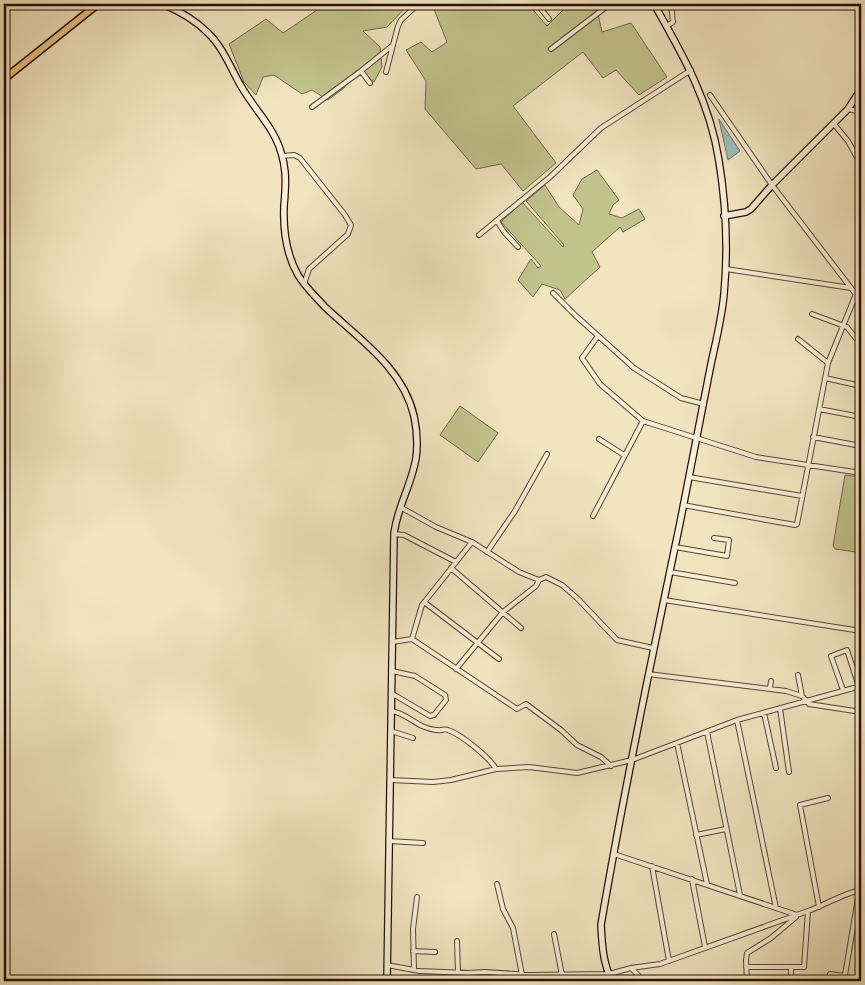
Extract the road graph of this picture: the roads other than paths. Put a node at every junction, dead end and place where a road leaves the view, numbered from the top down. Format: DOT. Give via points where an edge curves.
graph roads {
  1 [pos="96,4"];
  2 [pos="163,4"];
  3 [pos="422,4"];
  4 [pos="537,4"];
  5 [pos="610,4"];
  6 [pos="654,4"];
  7 [pos="671,4"];
  8 [pos="415,5"];
  9 [pos="549,19"];
  10 [pos="667,26"];
  11 [pos="393,45"];
  12 [pos="551,49"];
  13 [pos="691,70"];
  14 [pos="361,72"];
  15 [pos="386,72"];
  16 [pos="4,79"];
  17 [pos="370,83"];
  18 [pos="861,89"];
  19 [pos="710,95"];
  20 [pos="312,107"];
  21 [pos="848,109"];
  22 [pos="861,112"];
  23 [pos="833,124"];
  24 [pos="282,156"];
  25 [pos="861,165"];
  26 [pos="772,186"];
  27 [pos="724,216"];
  28 [pos="497,221"];
  29 [pos="479,235"];
  30 [pos="518,247"];
  31 [pos="726,269"];
  32 [pos="304,284"];
  33 [pos="851,288"];
  34 [pos="861,290"];
  35 [pos="553,293"];
  36 [pos="856,294"];
  37 [pos="861,301"];
  38 [pos="812,314"];
  39 [pos="844,325"];
  40 [pos="598,336"];
  41 [pos="798,339"];
  42 [pos="861,345"];
  43 [pos="828,363"];
  44 [pos="825,378"];
  45 [pos="861,386"];
  46 [pos="704,404"];
  47 [pos="819,409"];
  48 [pos="861,417"];
  49 [pos="643,421"];
  50 [pos="813,437"];
  51 [pos="697,438"];
  52 [pos="599,439"];
  53 [pos="861,446"];
  54 [pos="547,454"];
  55 [pos="624,456"];
  56 [pos="808,464"];
  57 [pos="861,474"];
  58 [pos="689,476"];
  59 [pos="802,496"];
  60 [pos="683,505"];
  61 [pos="400,506"];
  62 [pos="594,516"];
  63 [pos="394,534"];
  64 [pos="714,538"];
  65 [pos="472,542"];
  66 [pos="675,546"];
  67 [pos="488,552"];
  68 [pos="456,562"];
  69 [pos="451,568"];
  70 [pos="670,572"];
  71 [pos="539,580"];
  72 [pos="735,583"];
  73 [pos="664,600"];
  74 [pos="424,602"];
  75 [pos="503,612"];
  76 [pos="521,628"];
  77 [pos="861,631"];
  78 [pos="412,639"];
  79 [pos="392,642"];
  80 [pos="478,642"];
  81 [pos="653,648"];
  82 [pos="499,659"];
  83 [pos="456,669"];
  84 [pos="392,671"];
  85 [pos="648,674"];
  86 [pos="798,675"];
  87 [pos="771,680"];
  88 [pos="860,686"];
  89 [pos="770,688"];
  90 [pos="843,690"];
  91 [pos="392,693"];
  92 [pos="802,696"];
  93 [pos="806,701"];
  94 [pos="780,708"];
  95 [pos="391,711"];
  96 [pos="861,712"];
  97 [pos="764,713"];
  98 [pos="737,720"];
  99 [pos="391,731"];
  100 [pos="707,732"];
  101 [pos="413,738"];
  102 [pos="677,743"];
  103 [pos="632,760"];
  104 [pos="611,766"];
  105 [pos="776,768"];
  106 [pos="496,769"];
  107 [pos="789,772"];
  108 [pos="391,780"];
  109 [pos="828,798"];
  110 [pos="726,829"];
  111 [pos="696,835"];
  112 [pos="390,841"];
  113 [pos="423,843"];
  114 [pos="614,854"];
  115 [pos="652,866"];
  116 [pos="692,880"];
  117 [pos="861,880"];
  118 [pos="497,884"];
  119 [pos="707,884"];
  120 [pos="860,890"];
  121 [pos="740,896"];
  122 [pos="417,897"];
  123 [pos="819,907"];
  124 [pos="776,908"];
  125 [pos="808,912"];
  126 [pos="798,915"];
  127 [pos="554,934"];
  128 [pos="457,941"];
  129 [pos="705,947"];
  130 [pos="413,951"];
  131 [pos="435,952"];
  132 [pos="669,961"];
  133 [pos="387,965"];
  134 [pos="746,967"];
  135 [pos="791,967"];
  136 [pos="631,968"];
  137 [pos="414,970"];
  138 [pos="458,973"];
  139 [pos="468,973"];
  140 [pos="499,973"];
  141 [pos="608,974"];
  142 [pos="522,975"];
  143 [pos="531,975"];
  144 [pos="562,975"];
  145 [pos="845,979"];
  146 [pos="387,981"];
  147 [pos="468,981"];
  148 [pos="500,981"];
  149 [pos="531,981"];
  150 [pos="612,981"];
  151 [pos="644,981"];
  152 [pos="747,981"];
  153 [pos="791,981"];
  154 [pos="828,981"];
  1 -- 16 [label="main road"];
  2 -- 24 [label="street" via="190,18 215,40 247,96 271,128"];
  3 -- 8 [label="street"];
  4 -- 9 [label="street"];
  5 -- 12 [label="street"];
  6 -- 10 [label="street"];
  7 -- 10 [label="street" via="673,22"];
  8 -- 11 [label="street" via="401,20"];
  10 -- 13 [label="street"];
  11 -- 14 [label="street"];
  11 -- 15 [label="street"];
  13 -- 27 [label="street" via="705,102 714,135"];
  13 -- 28 [label="street" via="601,128"];
  14 -- 17 [label="street"];
  14 -- 20 [label="street"];
  18 -- 21 [label="street"];
  19 -- 26 [label="street"];
  21 -- 22 [label="street"];
  21 -- 23 [label="street"];
  23 -- 25 [label="street" via="848,141"];
  23 -- 26 [label="street"];
  24 -- 32 [label="street" via="286,240"];
  24 -- 32 [label="street" via="300,158 351,225 348,234 309,268"];
  26 -- 27 [label="street" via="751,209"];
  26 -- 33 [label="street"];
  27 -- 31 [label="street"];
  28 -- 29 [label="street"];
  28 -- 30 [label="street"];
  31 -- 33 [label="street"];
  31 -- 46 [label="street" via="724,297"];
  32 -- 61 [label="street" via="386,364 406,394 414,416 417,443 416,459"];
  33 -- 36 [label="street"];
  34 -- 36 [label="street"];
  35 -- 40 [label="street"];
  36 -- 37 [label="street"];
  36 -- 39 [label="street"];
  38 -- 39 [label="street"];
  39 -- 42 [label="street"];
  39 -- 43 [label="street"];
  40 -- 46 [label="street" via="634,368 681,398"];
  40 -- 49 [label="street" via="582,358 600,384"];
  41 -- 43 [label="street"];
  43 -- 44 [label="street"];
  44 -- 45 [label="street"];
  44 -- 47 [label="street"];
  46 -- 51 [label="street"];
  47 -- 48 [label="street"];
  47 -- 50 [label="street"];
  49 -- 51 [label="street"];
  49 -- 55 [label="street"];
  50 -- 53 [label="street"];
  50 -- 56 [label="street"];
  51 -- 56 [label="street" via="756,457"];
  51 -- 58 [label="street"];
  52 -- 55 [label="street"];
  54 -- 67 [label="street"];
  55 -- 62 [label="street"];
  56 -- 57 [label="street"];
  56 -- 59 [label="street"];
  58 -- 59 [label="street"];
  58 -- 60 [label="street"];
  59 -- 60 [label="street" via="798,524 795,525"];
  60 -- 66 [label="street"];
  61 -- 63 [label="street"];
  61 -- 65 [label="street" via="436,527"];
  63 -- 68 [label="street" via="404,534"];
  63 -- 79 [label="street"];
  64 -- 66 [label="street" via="729,540 727,556"];
  65 -- 67 [label="street"];
  65 -- 68 [label="street"];
  66 -- 70 [label="street"];
  67 -- 71 [label="street" via="519,572"];
  68 -- 69 [label="street"];
  69 -- 74 [label="street"];
  69 -- 75 [label="street"];
  70 -- 72 [label="street"];
  70 -- 73 [label="street"];
  71 -- 75 [label="street"];
  71 -- 81 [label="street" via="546,577 562,585 617,640"];
  73 -- 77 [label="street"];
  73 -- 81 [label="street"];
  74 -- 78 [label="street"];
  74 -- 80 [label="street"];
  75 -- 76 [label="street"];
  75 -- 80 [label="street"];
  78 -- 79 [label="street"];
  78 -- 83 [label="street"];
  79 -- 84 [label="street"];
  80 -- 82 [label="street"];
  80 -- 83 [label="street"];
  81 -- 85 [label="street"];
  83 -- 104 [label="street" via="517,709 526,704 577,745"];
  84 -- 91 [label="street"];
  84 -- 91 [label="street" via="415,676 445,695 446,700 430,716"];
  85 -- 89 [label="street"];
  85 -- 103 [label="street"];
  86 -- 92 [label="street"];
  87 -- 89 [label="street"];
  88 -- 90 [label="street"];
  88 -- 90 [label="street" via="847,650 831,656"];
  89 -- 92 [label="street"];
  90 -- 93 [label="street"];
  91 -- 95 [label="street"];
  92 -- 93 [label="street"];
  93 -- 94 [label="street"];
  93 -- 96 [label="street"];
  94 -- 97 [label="street"];
  94 -- 107 [label="street"];
  95 -- 99 [label="street"];
  95 -- 106 [label="street" via="397,711 428,728 451,731"];
  97 -- 98 [label="street"];
  97 -- 105 [label="street"];
  98 -- 100 [label="street"];
  98 -- 124 [label="street"];
  99 -- 101 [label="street"];
  99 -- 108 [label="street"];
  100 -- 102 [label="street"];
  100 -- 110 [label="street"];
  102 -- 103 [label="street"];
  102 -- 111 [label="street"];
  103 -- 104 [label="street"];
  103 -- 114 [label="street"];
  104 -- 106 [label="street" via="577,773 529,767"];
  106 -- 108 [label="street" via="433,782"];
  108 -- 112 [label="street"];
  109 -- 123 [label="street" via="800,805"];
  110 -- 111 [label="street"];
  110 -- 121 [label="street"];
  111 -- 119 [label="street"];
  112 -- 113 [label="street"];
  112 -- 133 [label="street"];
  114 -- 115 [label="street"];
  114 -- 141 [label="street" via="600,925"];
  115 -- 116 [label="street"];
  115 -- 132 [label="street"];
  116 -- 119 [label="street"];
  116 -- 129 [label="street"];
  117 -- 120 [label="street"];
  118 -- 142 [label="street" via="503,909 513,928"];
  119 -- 121 [label="street"];
  120 -- 123 [label="street"];
  120 -- 145 [label="street"];
  121 -- 124 [label="street"];
  122 -- 130 [label="street"];
  123 -- 125 [label="street"];
  124 -- 126 [label="street"];
  125 -- 126 [label="street"];
  125 -- 135 [label="street" via="804,967"];
  126 -- 129 [label="street"];
  126 -- 134 [label="street" via="771,938 747,952"];
  127 -- 144 [label="street"];
  128 -- 138 [label="street"];
  129 -- 132 [label="street"];
  130 -- 131 [label="street"];
  130 -- 137 [label="street"];
  132 -- 136 [label="street"];
  133 -- 137 [label="street"];
  133 -- 146 [label="street"];
  134 -- 135 [label="street"];
  134 -- 152 [label="street"];
  135 -- 153 [label="street"];
  136 -- 141 [label="street"];
  136 -- 151 [label="street"];
  137 -- 138 [label="street"];
  138 -- 139 [label="street"];
  139 -- 140 [label="street"];
  139 -- 147 [label="street"];
  140 -- 142 [label="street"];
  140 -- 148 [label="street"];
  141 -- 144 [label="street"];
  141 -- 150 [label="street"];
  142 -- 143 [label="street"];
  143 -- 144 [label="street"];
  143 -- 149 [label="street"];
  145 -- 154 [label="street" via="830,974"];
}
